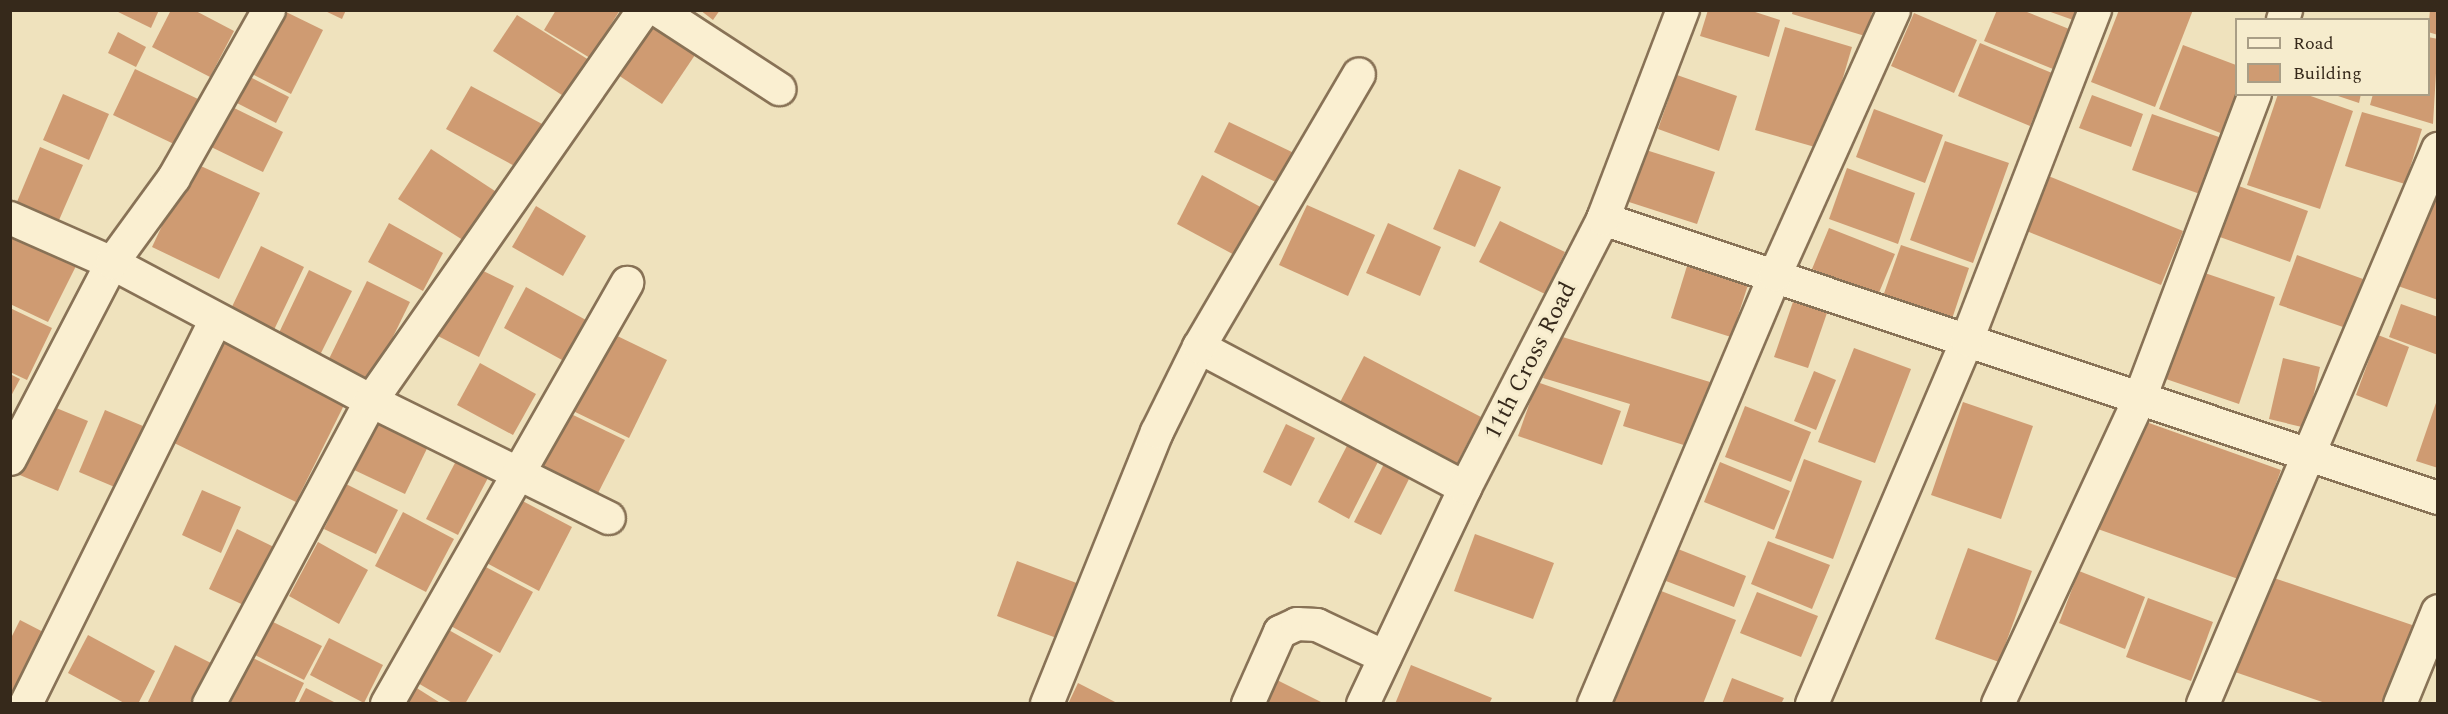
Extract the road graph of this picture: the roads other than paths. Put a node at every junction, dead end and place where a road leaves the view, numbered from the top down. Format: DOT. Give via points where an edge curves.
graph roads {
  1 [pos="269,10"];
  2 [pos="644,10"];
  3 [pos="658,10"];
  4 [pos="1683,10"];
  5 [pos="1894,10"];
  6 [pos="2095,10"];
  7 [pos="1359,74"];
  8 [pos="779,89"];
  9 [pos="2253,96"];
  10 [pos="2438,149"];
  11 [pos="10,218"];
  12 [pos="1603,219"];
  13 [pos="112,263"];
  14 [pos="1775,275"];
  15 [pos="627,283"];
  16 [pos="216,319"];
  17 [pos="1967,340"];
  18 [pos="1199,346"];
  19 [pos="2140,398"];
  20 [pos="371,401"];
  21 [pos="2311,455"];
  22 [pos="10,459"];
  23 [pos="522,471"];
  24 [pos="1465,488"];
  25 [pos="2438,498"];
  26 [pos="609,518"];
  27 [pos="2438,611"];
  28 [pos="1385,657"];
  29 [pos="26,704"];
  30 [pos="209,704"];
  31 [pos="387,704"];
  32 [pos="1047,704"];
  33 [pos="1248,704"];
  34 [pos="1363,704"];
  35 [pos="1594,704"];
  36 [pos="1812,704"];
  37 [pos="1998,704"];
  38 [pos="2203,704"];
  39 [pos="2400,704"];
  1 -- 13 [label="street" via="174,178"];
  2 -- 20 [label="street"];
  3 -- 8 [label="street"];
  4 -- 12 [label="street, 11th Cross Road"];
  5 -- 14 [label="street"];
  6 -- 17 [label="street"];
  7 -- 18 [label="street"];
  9 -- 19 [label="street"];
  10 -- 21 [label="street"];
  11 -- 13 [label="street"];
  12 -- 14 [label="street"];
  12 -- 24 [label="street, 11th Cross Road"];
  13 -- 16 [label="street"];
  13 -- 22 [label="street"];
  14 -- 17 [label="street"];
  14 -- 35 [label="street"];
  15 -- 23 [label="street"];
  16 -- 20 [label="street"];
  16 -- 29 [label="street"];
  17 -- 19 [label="street"];
  17 -- 36 [label="street"];
  18 -- 24 [label="street"];
  18 -- 32 [label="street" via="1157,432"];
  19 -- 21 [label="street"];
  19 -- 37 [label="street"];
  20 -- 23 [label="street"];
  20 -- 30 [label="street"];
  21 -- 25 [label="street"];
  21 -- 38 [label="street"];
  23 -- 26 [label="street"];
  23 -- 31 [label="street"];
  24 -- 28 [label="street, 11th Cross Road"];
  27 -- 39 [label="street"];
  28 -- 33 [label="street" via="1317,625 1297,624 1280,632"];
  28 -- 34 [label="street, 11th Cross Road"];
}
